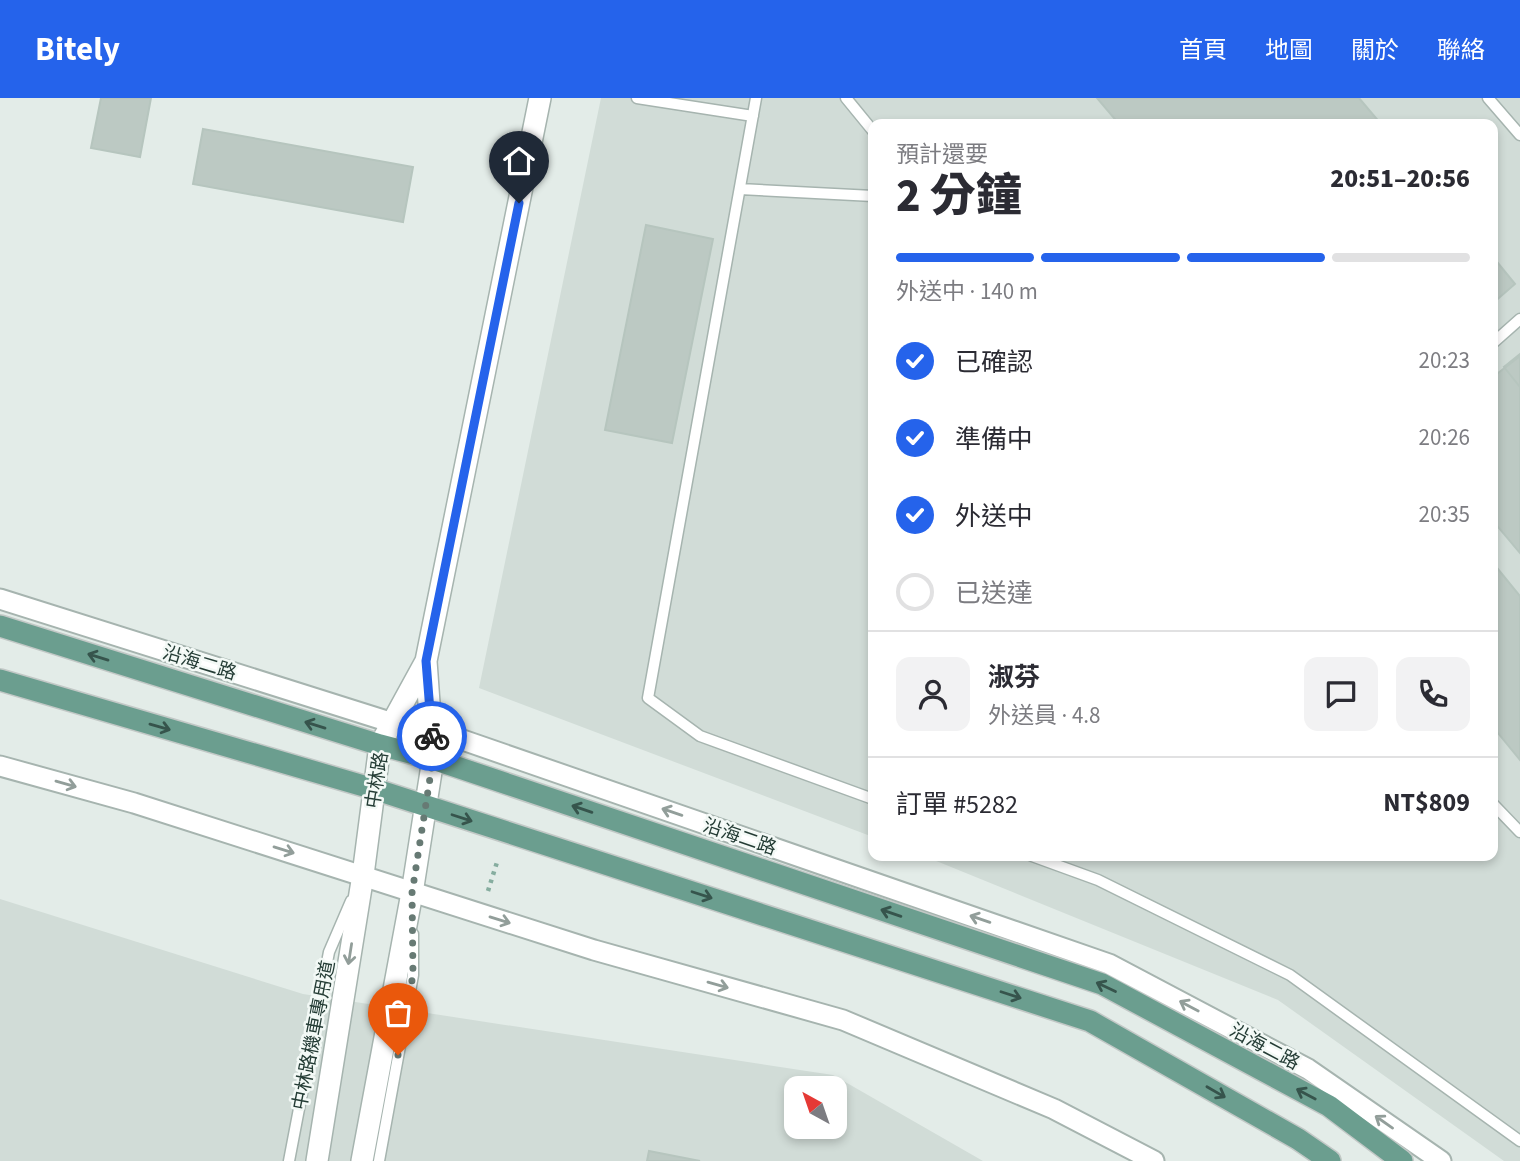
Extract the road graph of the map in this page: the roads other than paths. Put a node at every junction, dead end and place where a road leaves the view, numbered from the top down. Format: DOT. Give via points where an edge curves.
graph roads {
  1 [pos="540,98"];
  2 [pos="637,98"];
  3 [pos="756,98"];
  4 [pos="846,98"];
  5 [pos="1488,98"];
  6 [pos="753,116"];
  7 [pos="868,125"];
  8 [pos="1520,135"];
  9 [pos="740,189"];
  10 [pos="868,196"];
  11 [pos="1520,319"];
  12 [pos="1498,339"];
  13 [pos="0,599"];
  14 [pos="0,626"];
  15 [pos="426,661"];
  16 [pos="0,680"];
  17 [pos="393,723"];
  18 [pos="431,729"];
  19 [pos="380,745"];
  20 [pos="433,759"];
  21 [pos="0,766"];
  22 [pos="374,789"];
  23 [pos="868,797"];
  24 [pos="426,807"];
  25 [pos="1498,809"];
  26 [pos="1520,832"];
  27 [pos="1046,861"];
  28 [pos="363,874"];
  29 [pos="412,893"];
  30 [pos="1520,1141"];
  31 [pos="289,1161"];
  32 [pos="317,1161"];
  33 [pos="362,1161"];
  34 [pos="379,1161"];
  35 [pos="1154,1161"];
  36 [pos="1330,1161"];
  37 [pos="1402,1161"];
  38 [pos="1440,1161"];
  1 -- 15 [label="street"];
  2 -- 6 [label="lane"];
  3 -- 6 [label="lane"];
  4 -- 7 [label="lane"];
  5 -- 8 [label="lane"];
  6 -- 9 [label="lane"];
  9 -- 10 [label="lane"];
  9 -- 23 [label="lane" via="648,698 700,736"];
  11 -- 12 [label="lane"];
  13 -- 17 [label="street, 沿海二路"];
  19 -- 14 [label="main road, 沿海二路, one-way"];
  15 -- 17 [label="street, 中林路"];
  15 -- 18 [label="street"];
  16 -- 22 [label="main road, one-way"];
  17 -- 18 [label="street, 沿海二路"];
  17 -- 19 [label="street, 中林路"];
  18 -- 20 [label="street"];
  38 -- 18 [label="street, 沿海二路, one-way" via="1308,1069 1109,964"];
  19 -- 20 [label="main road, 沿海二路"];
  19 -- 22 [label="street, 中林路"];
  20 -- 24 [label="street"];
  37 -- 20 [label="main road, 沿海二路, one-way" via="1329,1106 1102,984"];
  21 -- 28 [label="street, one-way"];
  22 -- 24 [label="main road"];
  22 -- 28 [label="street, 中林路"];
  24 -- 29 [label="street"];
  24 -- 36 [label="main road, one-way" via="1090,1021"];
  25 -- 26 [label="lane"];
  27 -- 30 [label="lane" via="1098,880 1290,975"];
  28 -- 29 [label="street"];
  28 -- 31 [label="lane, 中林路機車專用道" via="329,952"];
  28 -- 32 [label="street, 中林路, one-way"];
  29 -- 33 [label="street"];
  29 -- 34 [label="lane" via="413,975"];
  29 -- 35 [label="street, one-way" via="843,1020 1054,1109"];
}
